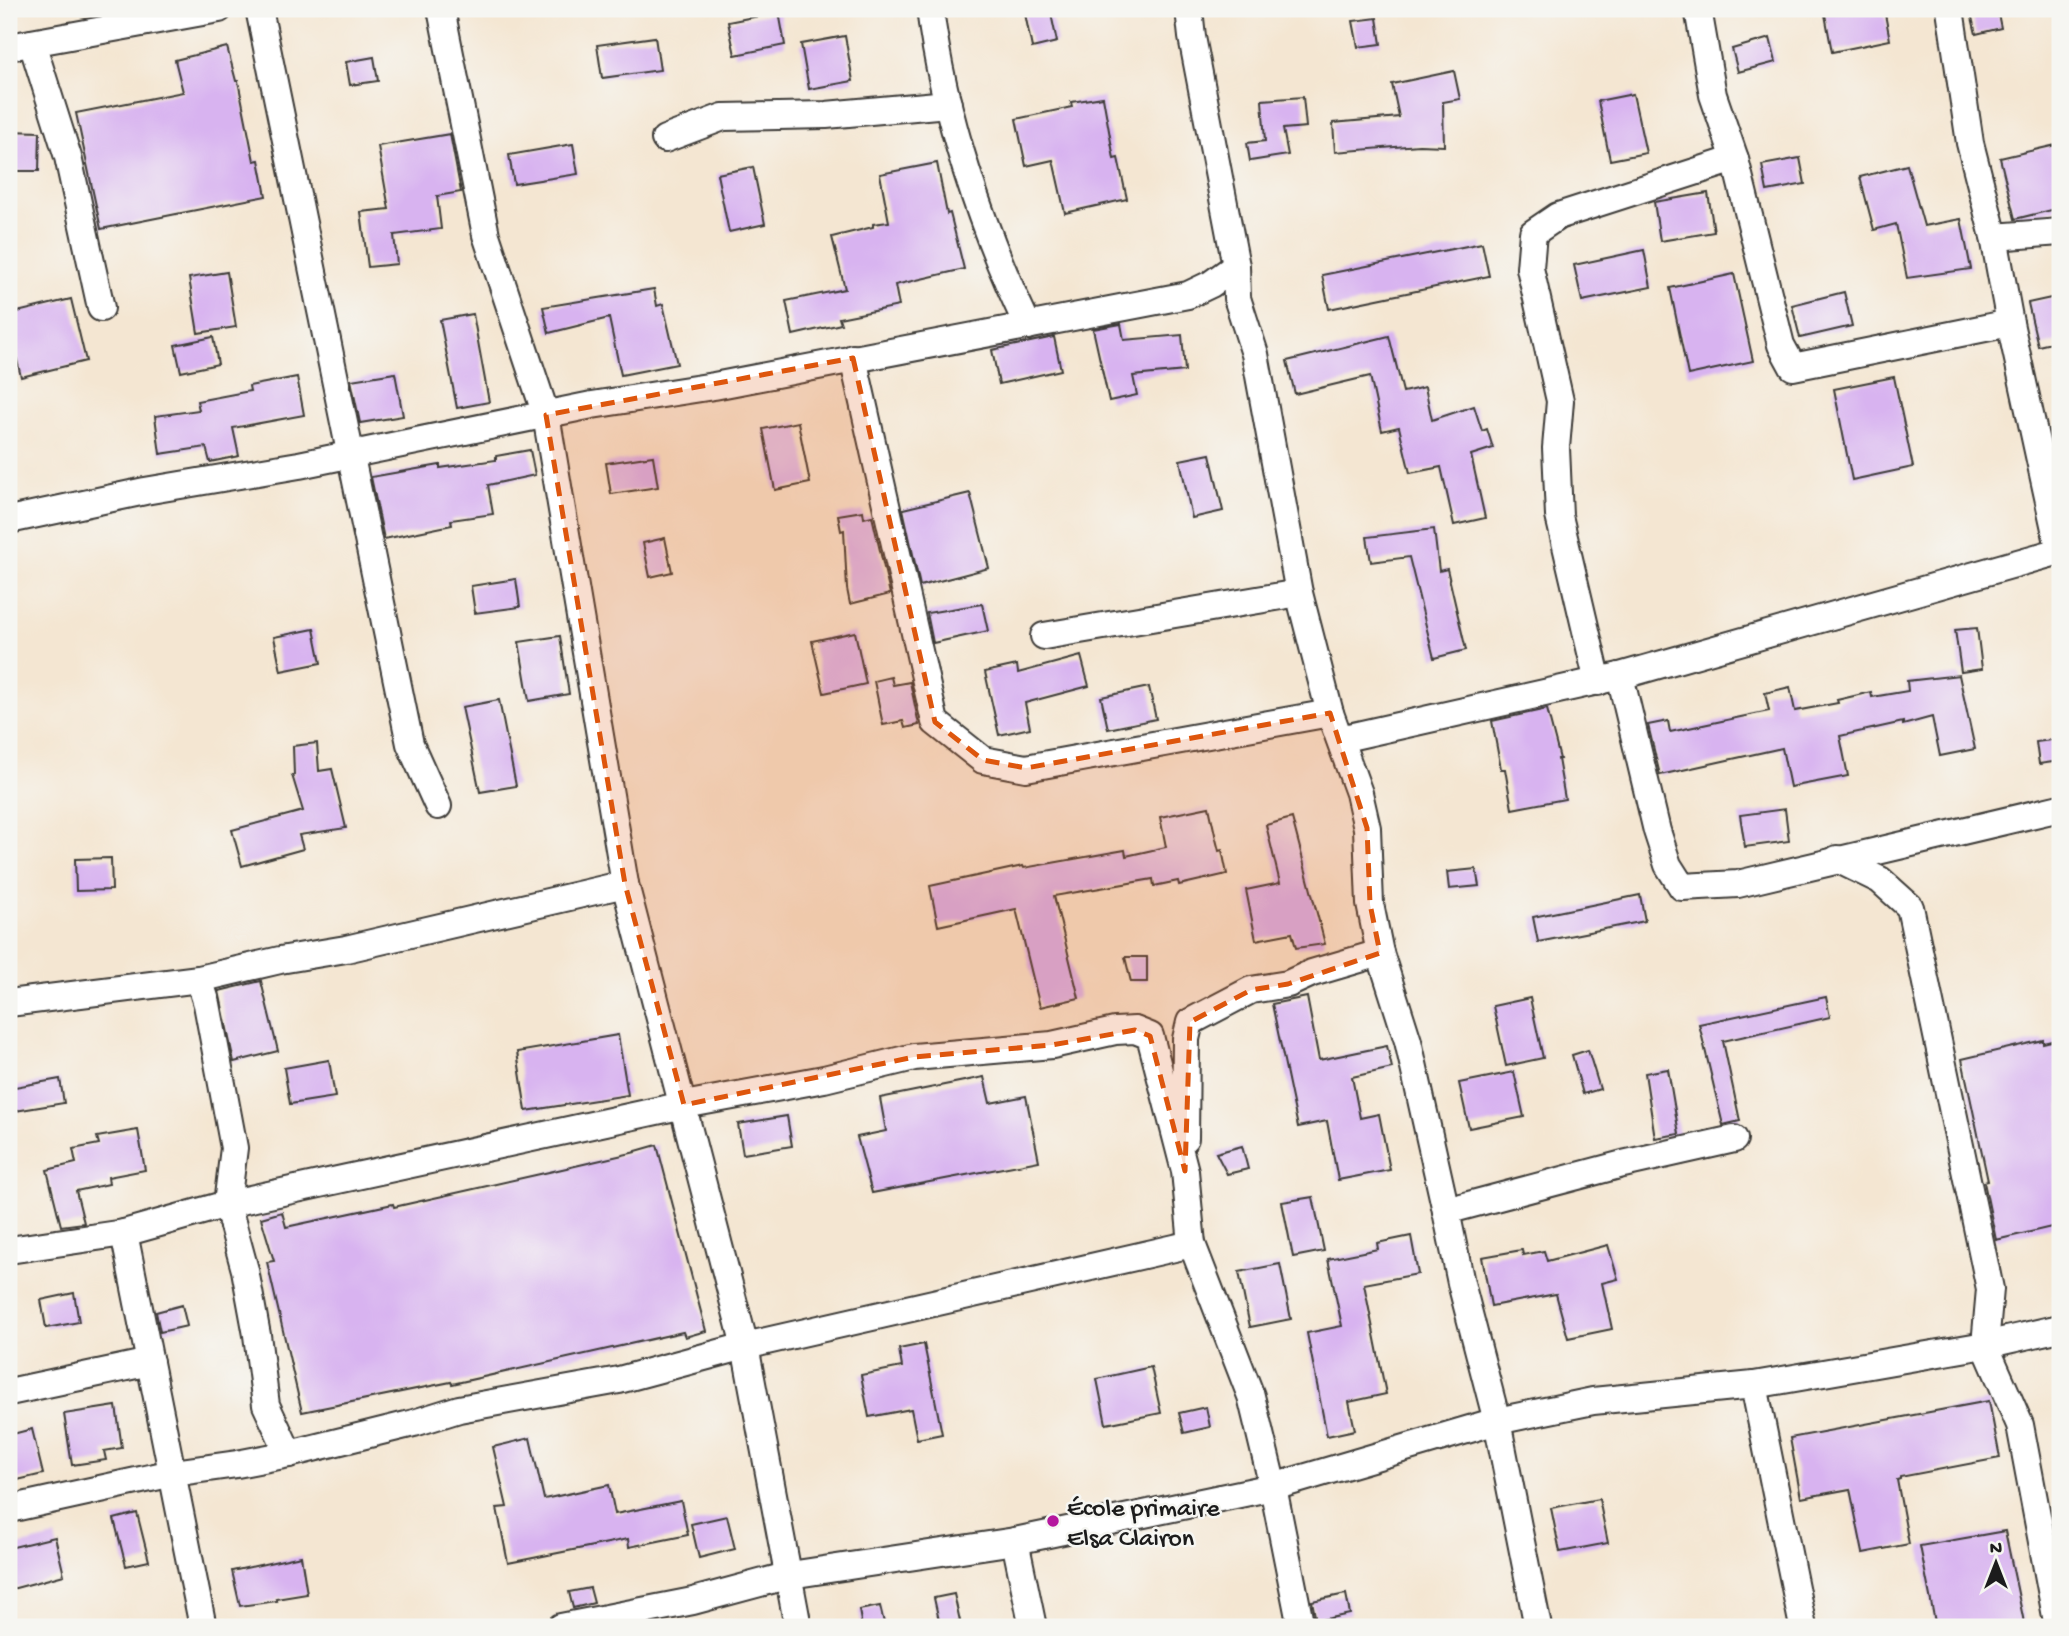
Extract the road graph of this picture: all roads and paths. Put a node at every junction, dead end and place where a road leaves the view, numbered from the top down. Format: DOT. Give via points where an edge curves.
graph roads {
  1 [pos="219,9"];
  2 [pos="259,9"];
  3 [pos="441,9"];
  4 [pos="930,9"];
  5 [pos="1189,9"];
  6 [pos="1698,9"];
  7 [pos="1950,9"];
  8 [pos="21,45"];
  9 [pos="947,104"];
  10 [pos="665,139"];
  11 [pos="1735,159"];
  12 [pos="2060,232"];
  13 [pos="1994,237"];
  14 [pos="1236,266"];
  15 [pos="102,308"];
  16 [pos="2010,323"];
  17 [pos="1028,326"];
  18 [pos="853,358"];
  19 [pos="546,415"];
  20 [pos="351,453"];
  21 [pos="9,520"];
  22 [pos="2060,551"];
  23 [pos="1299,593"];
  24 [pos="1044,636"];
  25 [pos="1609,679"];
  26 [pos="1329,713"];
  27 [pos="1340,739"];
  28 [pos="438,806"];
  29 [pos="2060,808"];
  30 [pos="1837,859"];
  31 [pos="625,884"];
  32 [pos="1380,953"];
  33 [pos="200,979"];
  34 [pos="9,1003"];
  35 [pos="684,1105"];
  36 [pos="1734,1139"];
  37 [pos="1185,1171"];
  38 [pos="227,1203"];
  39 [pos="1446,1211"];
  40 [pos="124,1233"];
  41 [pos="1192,1244"];
  42 [pos="9,1250"];
  43 [pos="2060,1328"];
  44 [pos="1985,1345"];
  45 [pos="745,1346"];
  46 [pos="150,1362"];
  47 [pos="1754,1385"];
  48 [pos="9,1392"];
  49 [pos="1497,1421"];
  50 [pos="289,1454"];
  51 [pos="173,1473"];
  52 [pos="1273,1487"];
  53 [pos="9,1508"];
  54 [pos="1015,1541"];
  55 [pos="790,1575"];
  56 [pos="2056,1596"];
  57 [pos="203,1627"];
  58 [pos="561,1627"];
  59 [pos="798,1627"];
  60 [pos="1033,1627"];
  61 [pos="1301,1627"];
  62 [pos="1538,1627"];
  63 [pos="1803,1627"];
  64 [pos="2058,1627"];
  1 -- 8 [label="street"];
  2 -- 20 [label="street"];
  3 -- 19 [label="street" via="486,235"];
  4 -- 9 [label="street"];
  5 -- 14 [label="street"];
  6 -- 11 [label="street" via="1713,95"];
  7 -- 13 [label="street" via="1970,143"];
  8 -- 15 [label="street" via="68,157"];
  9 -- 10 [label="street" via="826,115 723,117"];
  9 -- 17 [label="street" via="1000,265"];
  11 -- 16 [label="street" via="1781,345 1793,367"];
  11 -- 25 [label="street" via="1558,216 1533,233 1530,268 1560,401 1556,448 1559,516"];
  12 -- 13 [label="street"];
  13 -- 16 [label="street"];
  14 -- 17 [label="street" via="1188,295"];
  14 -- 23 [label="street" via="1237,298 1255,354"];
  16 -- 22 [label="street"];
  17 -- 18 [label="street"];
  18 -- 19 [label="street"];
  18 -- 26 [label="street" via="935,722 983,760 1026,768"];
  19 -- 20 [label="street"];
  19 -- 31 [label="street"];
  20 -- 21 [label="street"];
  20 -- 28 [label="street" via="410,744"];
  22 -- 25 [label="street"];
  23 -- 24 [label="street"];
  23 -- 26 [label="street"];
  25 -- 27 [label="street"];
  25 -- 30 [label="street" via="1668,865 1682,887 1738,884"];
  26 -- 27 [label="street"];
  27 -- 32 [label="street" via="1367,828 1370,904"];
  29 -- 30 [label="street"];
  30 -- 44 [label="street" via="1880,880 1910,906 1990,1289"];
  31 -- 33 [label="street"];
  31 -- 35 [label="street"];
  32 -- 37 [label="street" via="1287,984 1251,990 1190,1022"];
  32 -- 39 [label="street" via="1408,1041"];
  33 -- 34 [label="street"];
  33 -- 38 [label="street" via="234,1148"];
  35 -- 37 [label="street" via="914,1057 1052,1045 1135,1030 1150,1036"];
  35 -- 38 [label="street"];
  35 -- 45 [label="street"];
  36 -- 39 [label="street"];
  37 -- 41 [label="street"];
  38 -- 40 [label="street"];
  38 -- 50 [label="street" via="245,1270 267,1405"];
  39 -- 49 [label="street"];
  40 -- 42 [label="street"];
  40 -- 46 [label="street"];
  41 -- 45 [label="street"];
  41 -- 52 [label="street" via="1251,1396"];
  43 -- 44 [label="street"];
  44 -- 47 [label="street"];
  44 -- 56 [label="street" via="2020,1425"];
  45 -- 50 [label="street" via="619,1380 458,1409"];
  45 -- 55 [label="street"];
  46 -- 48 [label="street"];
  46 -- 51 [label="street"];
  47 -- 49 [label="street" via="1594,1401"];
  47 -- 63 [label="street"];
  49 -- 52 [label="street"];
  49 -- 62 [label="street"];
  50 -- 51 [label="street"];
  51 -- 53 [label="street"];
  51 -- 57 [label="street"];
  52 -- 54 [label="street"];
  52 -- 61 [label="street"];
  54 -- 55 [label="street"];
  54 -- 60 [label="street"];
  55 -- 58 [label="street" via="693,1601"];
  55 -- 59 [label="street"];
  56 -- 64 [label="street"];
}
